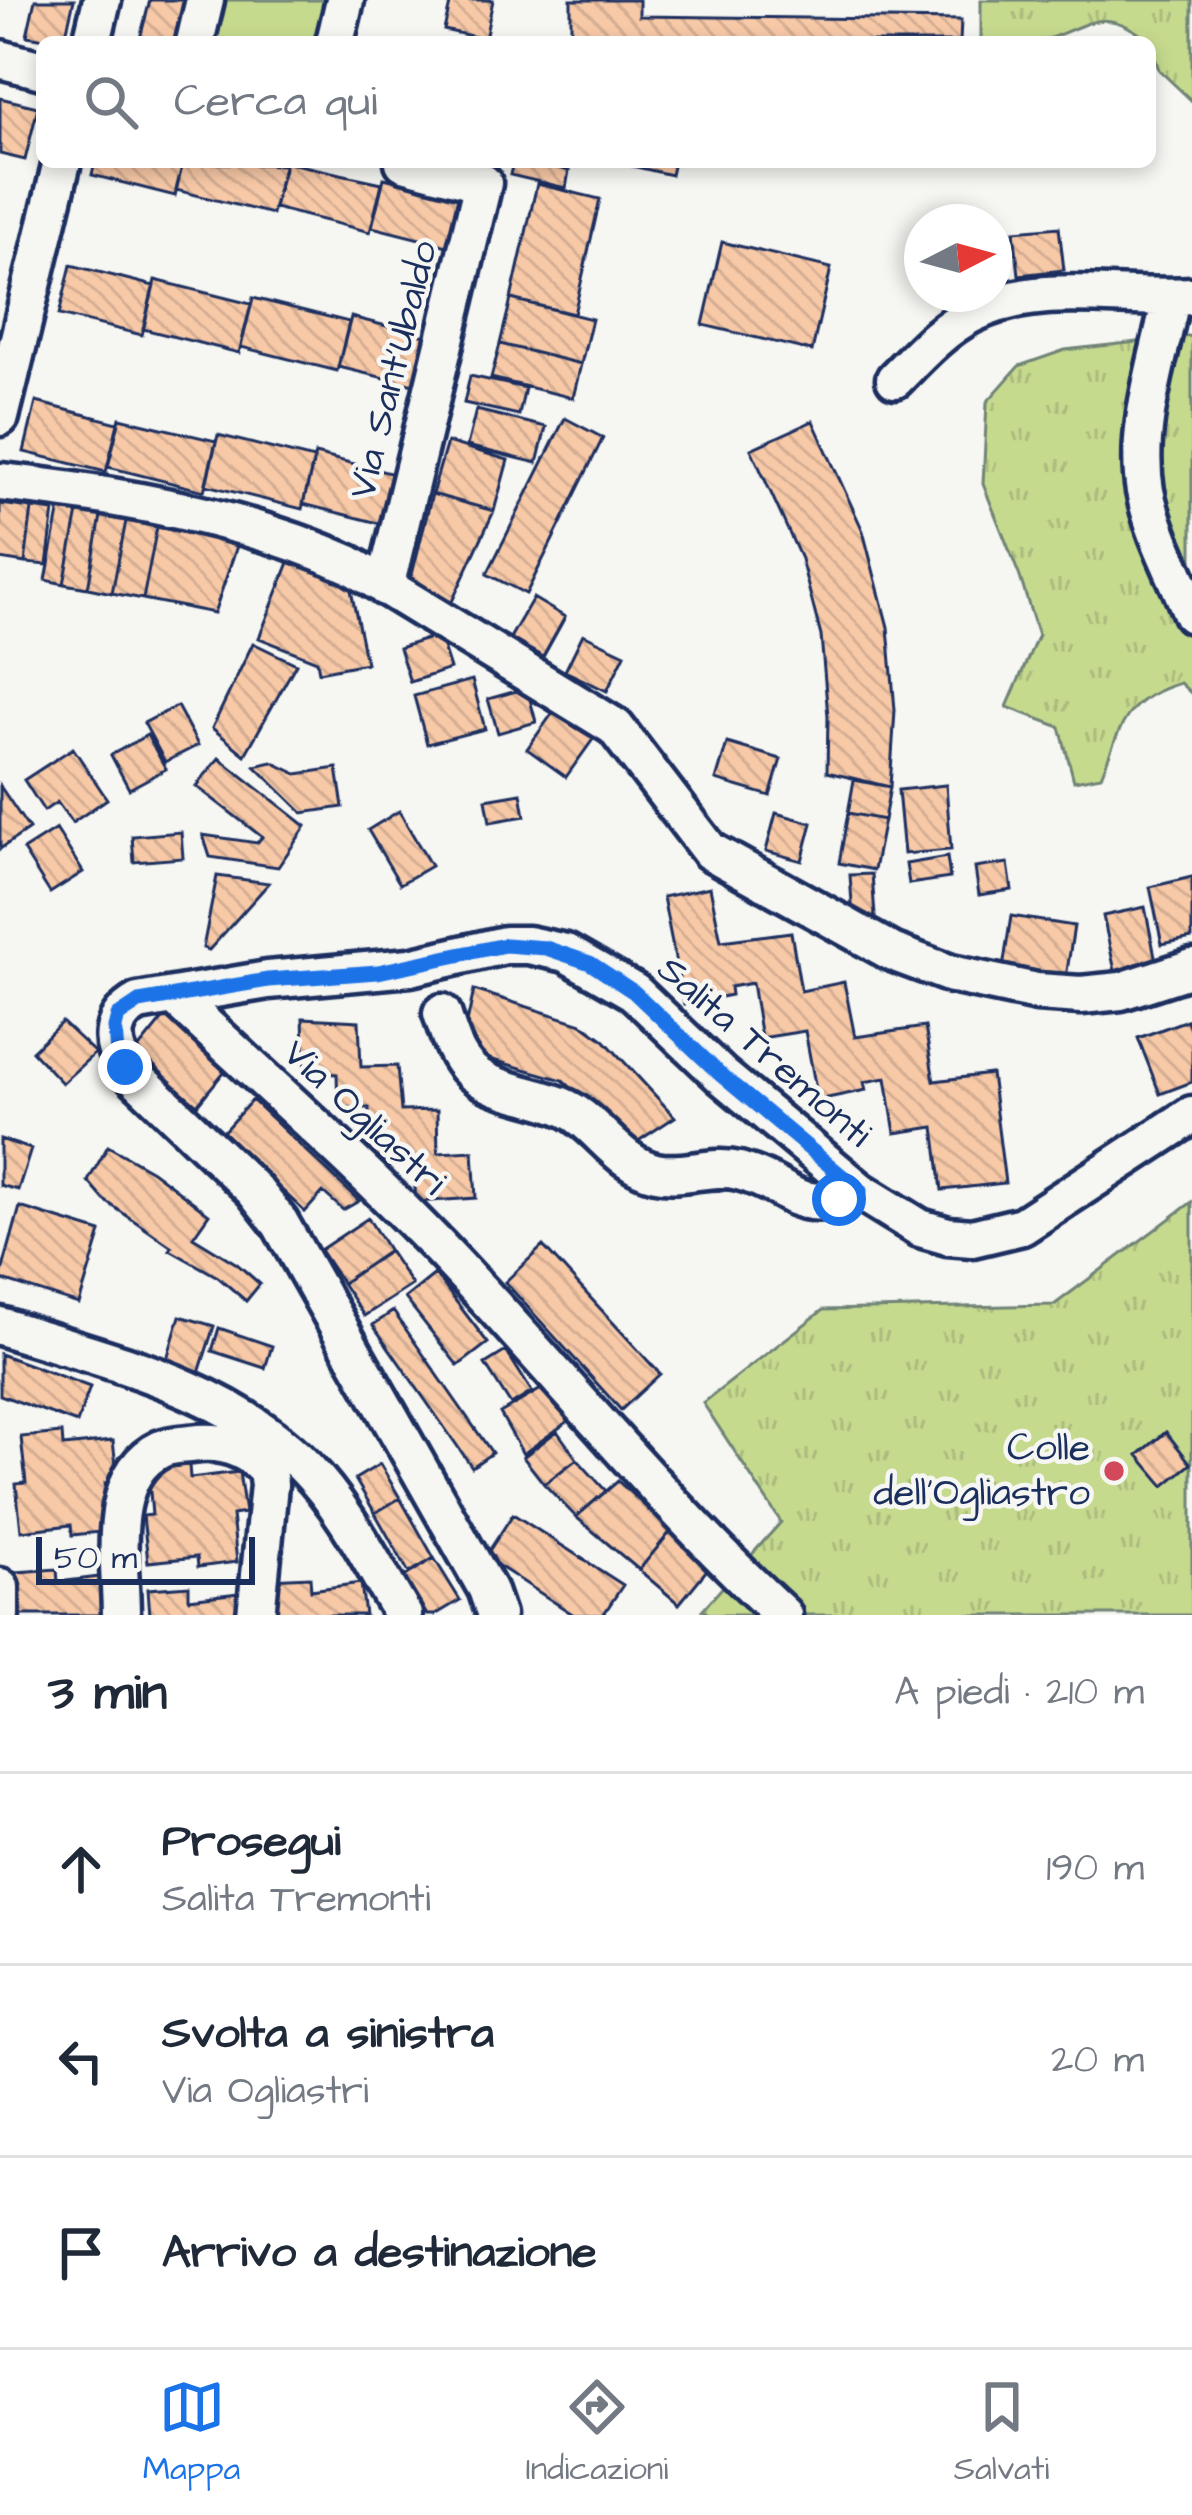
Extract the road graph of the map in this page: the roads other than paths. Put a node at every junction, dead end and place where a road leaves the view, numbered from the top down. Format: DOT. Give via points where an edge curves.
graph roads {
  1 [pos="102,0"];
  2 [pos="205,0"];
  3 [pos="345,0"];
  4 [pos="93,36"];
  5 [pos="196,36"];
  6 [pos="336,36"];
  7 [pos="0,59"];
  8 [pos="36,68"];
  9 [pos="61,168"];
  10 [pos="427,168"];
  11 [pos="1182,297"];
  12 [pos="895,379"];
  13 [pos="0,417"];
  14 [pos="0,482"];
  15 [pos="385,587"];
  16 [pos="1192,614"];
  17 [pos="1192,968"];
  18 [pos="174,996"];
  19 [pos="442,1013"];
  20 [pos="1192,1114"];
  21 [pos="860,1191"];
  22 [pos="0,1326"];
  23 [pos="220,1403"];
  24 [pos="209,1442"];
  25 [pos="0,1587"];
  26 [pos="0,1615"];
  27 [pos="121,1615"];
  28 [pos="256,1615"];
  29 [pos="403,1615"];
  30 [pos="496,1615"];
  31 [pos="783,1615"];
  1 -- 4 [label="street"];
  2 -- 5 [label="street"];
  3 -- 6 [label="street"];
  7 -- 8 [label="street"];
  9 -- 13 [label="street"];
  10 -- 15 [label="street, Via Sant'Ubaldo" via="483,183"];
  11 -- 12 [label="street" via="1061,296 991,305 952,326"];
  11 -- 16 [label="street" via="1145,422 1143,472 1149,508"];
  14 -- 15 [label="street" via="275,535"];
  15 -- 17 [label="street" via="615,727 710,851 892,952 951,974 1081,995"];
  18 -- 21 [label="street, Salita Tremonti" via="394,969 505,945 566,952 634,992"];
  18 -- 30 [label="street" via="139,1002 118,1016 117,1055 280,1223"];
  18 -- 31 [label="street, Via Ogliastri" via="432,1240"];
  19 -- 21 [label="street" via="454,1051 472,1073 566,1108 654,1172 733,1169 814,1204"];
  20 -- 21 [label="street, Salita Tremonti" via="1046,1213 998,1234 920,1228"];
  22 -- 23 [label="street"];
  23 -- 24 [label="street"];
  23 -- 29 [label="street" via="308,1469"];
  24 -- 27 [label="street" via="165,1447 133,1476 121,1502"];
  24 -- 28 [label="street" via="240,1448 267,1470"];
  25 -- 26 [label="street"];
}
